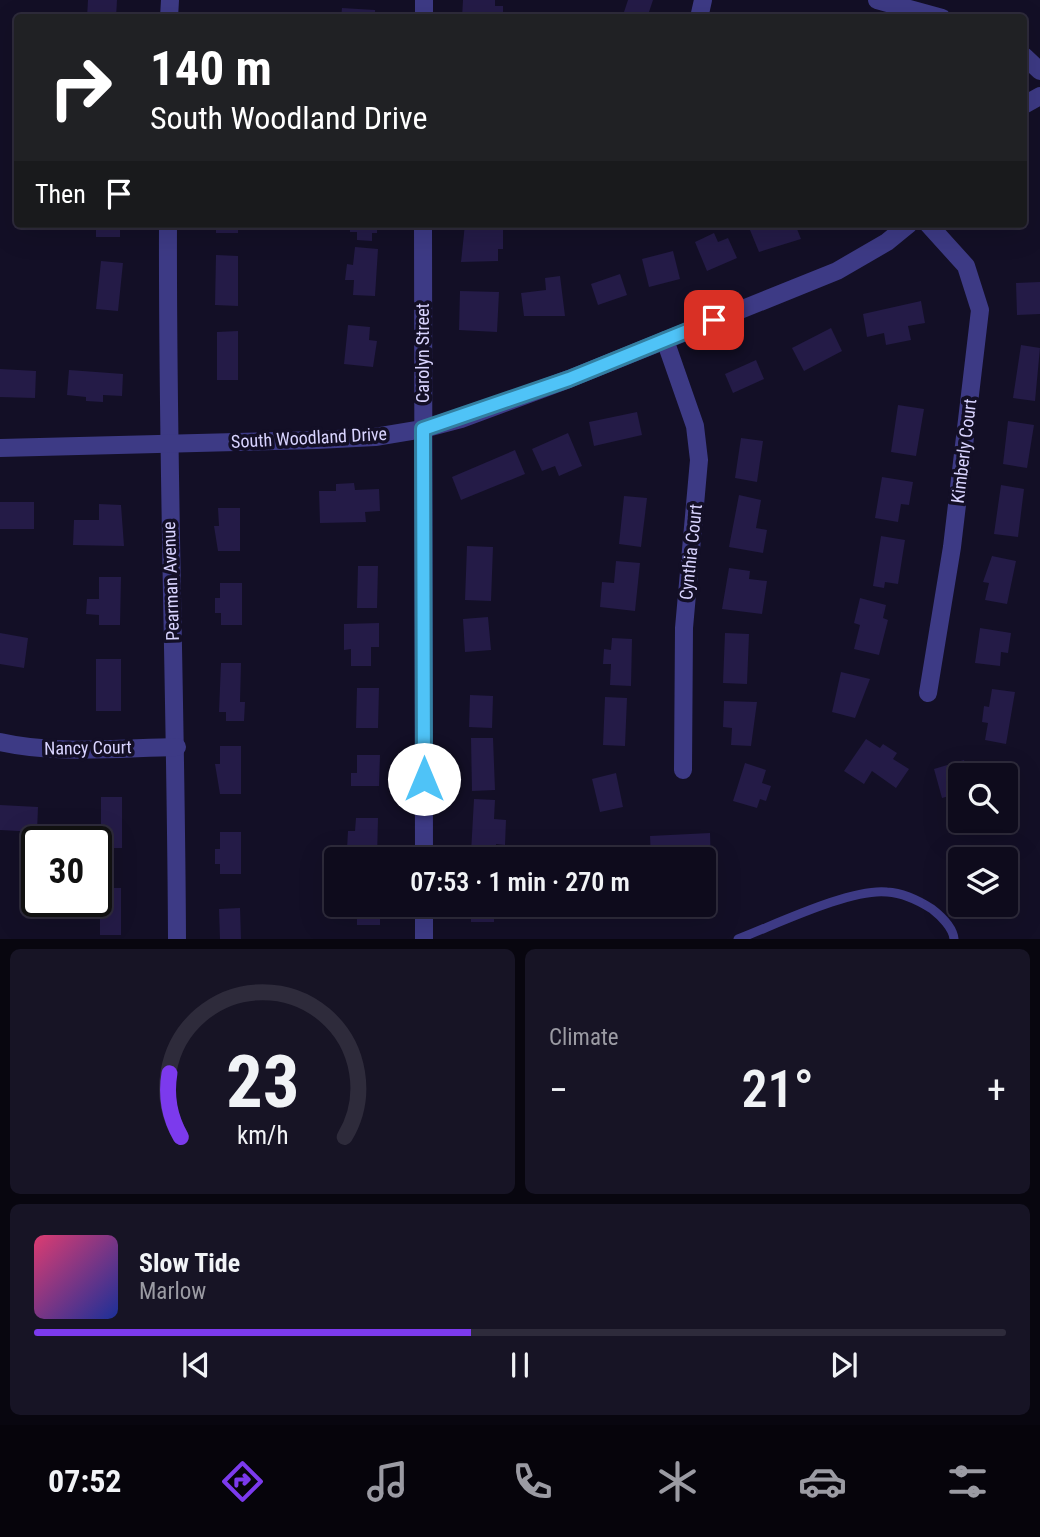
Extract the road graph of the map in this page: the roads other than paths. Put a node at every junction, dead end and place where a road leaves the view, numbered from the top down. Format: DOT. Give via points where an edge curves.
graph roads {
  1 [pos="877,0"];
  2 [pos="928,14"];
  3 [pos="1027,59"];
  4 [pos="1040,71"];
  5 [pos="168,228"];
  6 [pos="423,228"];
  7 [pos="904,228"];
  8 [pos="932,228"];
  9 [pos="664,340"];
  10 [pos="423,429"];
  11 [pos="167,444"];
  12 [pos="0,448"];
  13 [pos="928,693"];
  14 [pos="0,743"];
  15 [pos="177,747"];
  16 [pos="683,770"];
  17 [pos="424,847"];
  18 [pos="424,917"];
  19 [pos="177,939"];
  20 [pos="424,939"];
  21 [pos="738,939"];
  22 [pos="954,939"];
  1 -- 2 [label="street"];
  3 -- 4 [label="street"];
  5 -- 11 [label="street, Pearman Avenue"];
  6 -- 10 [label="street, Carolyn Street"];
  7 -- 9 [label="street, South Woodland Drive" via="836,271"];
  8 -- 13 [label="street, Kimberly Court" via="966,266 980,310 952,547"];
  9 -- 10 [label="street, South Woodland Drive" via="485,410"];
  9 -- 16 [label="street, Cynthia Court" via="692,415 699,460 684,628"];
  10 -- 11 [label="street, South Woodland Drive" via="375,437"];
  10 -- 17 [label="street, Carolyn Street"];
  11 -- 12 [label="street, South Woodland Drive"];
  11 -- 15 [label="street, Pearman Avenue"];
  14 -- 15 [label="street, Nancy Court" via="56,749"];
  15 -- 19 [label="street, Pearman Avenue"];
  18 -- 20 [label="street"];
  21 -- 22 [label="lane" via="859,894 887,891 916,898 936,912"];
}
